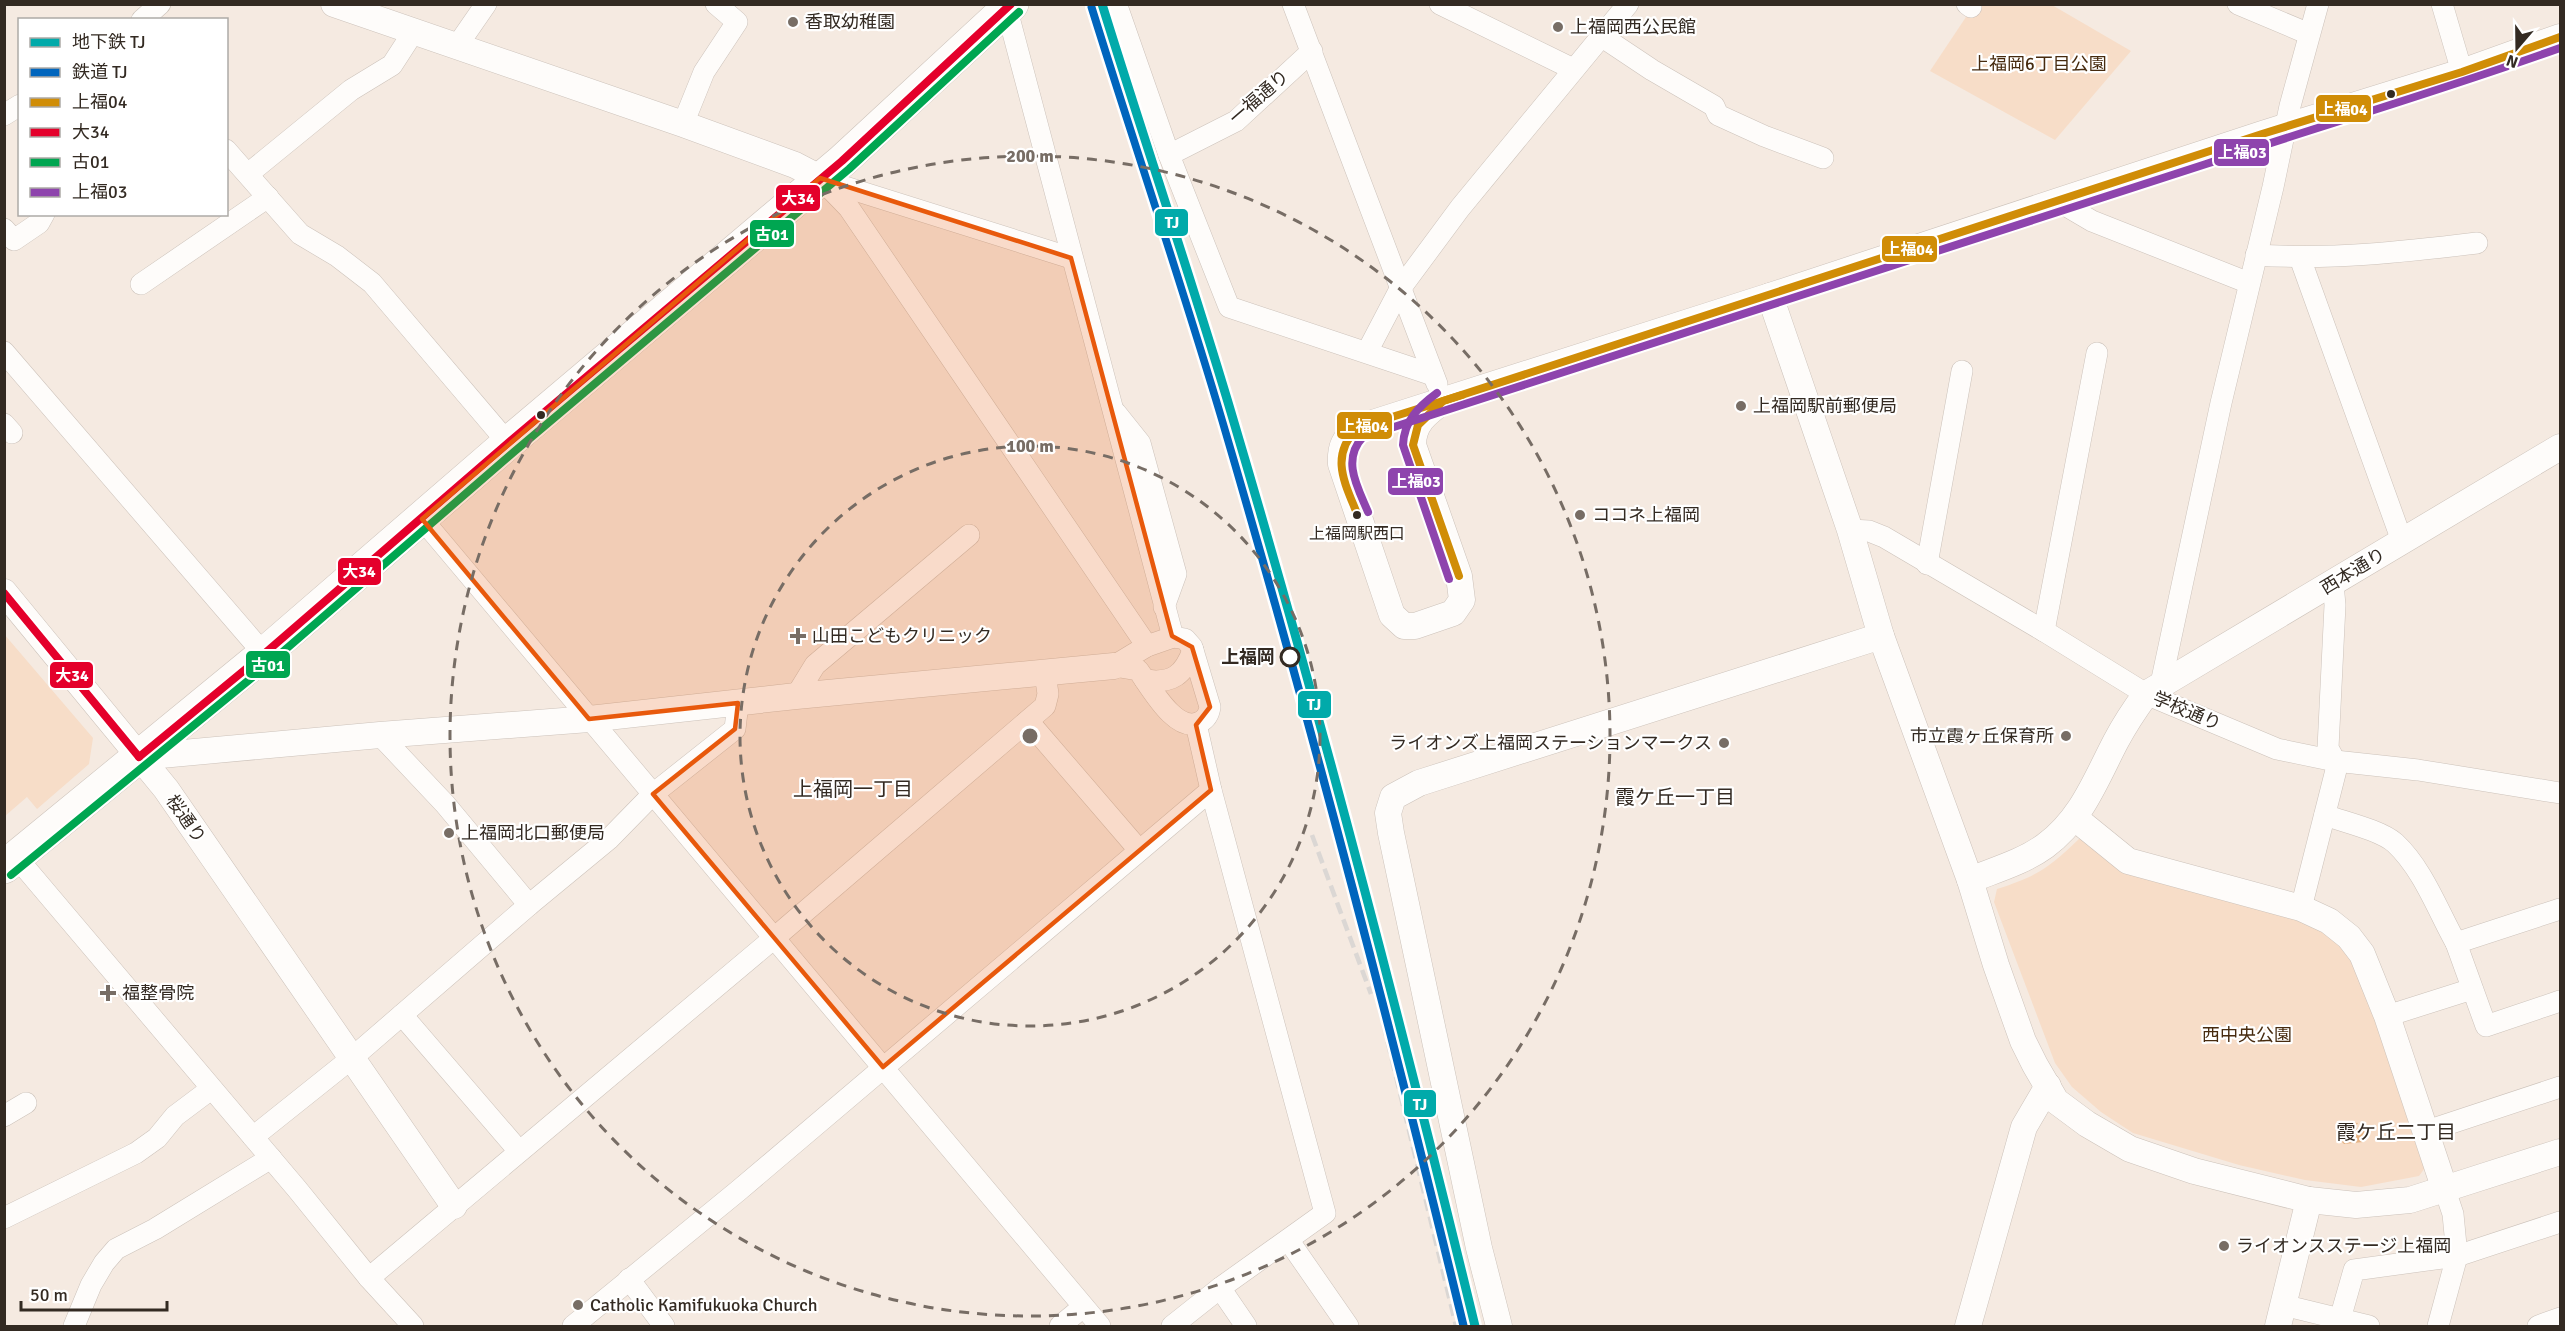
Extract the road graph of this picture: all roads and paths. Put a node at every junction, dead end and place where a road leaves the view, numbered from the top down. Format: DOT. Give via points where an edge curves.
graph roads {
  1 [pos="160,4"];
  2 [pos="334,4"];
  3 [pos="486,4"];
  4 [pos="716,4"];
  5 [pos="1293,4"];
  6 [pos="1440,4"];
  7 [pos="1628,4"];
  8 [pos="2238,4"];
  9 [pos="2318,4"];
  10 [pos="2442,4"];
  11 [pos="1009,7"];
  12 [pos="1118,9"];
  13 [pos="144,18"];
  14 [pos="414,31"];
  15 [pos="2309,34"];
  16 [pos="1601,36"];
  17 [pos="2560,38"];
  18 [pos="457,46"];
  19 [pos="1312,51"];
  20 [pos="1573,69"];
  21 [pos="2462,72"];
  22 [pos="18,106"];
  23 [pos="4,115"];
  24 [pos="683,124"];
  25 [pos="2285,126"];
  26 [pos="228,152"];
  27 [pos="1169,155"];
  28 [pos="1823,158"];
  29 [pos="248,174"];
  30 [pos="820,178"];
  31 [pos="268,197"];
  32 [pos="2058,201"];
  33 [pos="43,216"];
  34 [pos="4,229"];
  35 [pos="2477,243"];
  36 [pos="2256,255"];
  37 [pos="1071,258"];
  38 [pos="2300,258"];
  39 [pos="2249,283"];
  40 [pos="141,284"];
  41 [pos="1400,289"];
  42 [pos="1770,296"];
  43 [pos="4,352"];
  44 [pos="1367,352"];
  45 [pos="2097,353"];
  46 [pos="1962,371"];
  47 [pos="1434,375"];
  48 [pos="1443,401"];
  49 [pos="1375,423"];
  50 [pos="508,443"];
  51 [pos="1413,444"];
  52 [pos="2560,447"];
  53 [pos="422,519"];
  54 [pos="1850,530"];
  55 [pos="969,535"];
  56 [pos="2402,541"];
  57 [pos="1927,564"];
  58 [pos="2333,584"];
  59 [pos="4,592"];
  60 [pos="2044,631"];
  61 [pos="1881,636"];
  62 [pos="1173,637"];
  63 [pos="1144,647"];
  64 [pos="1193,650"];
  65 [pos="264,654"];
  66 [pos="1132,672"];
  67 [pos="1046,673"];
  68 [pos="2155,689"];
  69 [pos="796,696"];
  70 [pos="738,703"];
  71 [pos="589,719"];
  72 [pos="1028,721"];
  73 [pos="1196,724"];
  74 [pos="380,735"];
  75 [pos="139,757"];
  76 [pos="2335,761"];
  77 [pos="1211,790"];
  78 [pos="2560,793"];
  79 [pos="653,794"];
  80 [pos="2325,815"];
  81 [pos="2075,818"];
  82 [pos="1138,850"];
  83 [pos="11,863"];
  84 [pos="1970,880"];
  85 [pos="529,905"];
  86 [pos="2301,908"];
  87 [pos="2560,909"];
  88 [pos="773,939"];
  89 [pos="2456,944"];
  90 [pos="2472,989"];
  91 [pos="2560,1001"];
  92 [pos="402,1015"];
  93 [pos="2387,1016"];
  94 [pos="352,1058"];
  95 [pos="883,1067"];
  96 [pos="2048,1086"];
  97 [pos="2560,1087"];
  98 [pos="211,1089"];
  99 [pos="26,1103"];
  100 [pos="4,1116"];
  101 [pos="2424,1132"];
  102 [pos="253,1137"];
  103 [pos="519,1151"];
  104 [pos="2560,1152"];
  105 [pos="271,1158"];
  106 [pos="2445,1190"];
  107 [pos="2309,1200"];
  108 [pos="454,1206"];
  109 [pos="4,1218"];
  110 [pos="2560,1222"];
  111 [pos="1289,1241"];
  112 [pos="2457,1256"];
  113 [pos="369,1278"];
  114 [pos="629,1279"];
  115 [pos="1220,1288"];
  116 [pos="1083,1307"];
  117 [pos="2280,1316"];
  118 [pos="2560,1318"];
  119 [pos="2339,1323"];
  120 [pos="1176,1325"];
  121 [pos="74,1326"];
  122 [pos="413,1326"];
  123 [pos="573,1326"];
  124 [pos="664,1326"];
  125 [pos="1060,1326"];
  126 [pos="1100,1326"];
  127 [pos="1246,1326"];
  128 [pos="1348,1326"];
  129 [pos="1499,1326"];
  130 [pos="1968,1326"];
  131 [pos="2369,1326"];
  132 [pos="2438,1326"];
  133 [pos="2538,1326"];
  1 -- 13 [label="street"];
  2 -- 14 [label="street"];
  3 -- 18 [label="street"];
  4 -- 24 [label="street" via="737,22 704,72"];
  5 -- 19 [label="street"];
  6 -- 20 [label="street"];
  7 -- 16 [label="street"];
  8 -- 15 [label="street"];
  9 -- 15 [label="street"];
  10 -- 21 [label="street"];
  11 -- 30 [label="main road"];
  11 -- 37 [label="street"];
  12 -- 27 [label="street"];
  14 -- 18 [label="street"];
  14 -- 29 [label="street" via="392,65 351,90"];
  15 -- 25 [label="street"];
  16 -- 20 [label="street"];
  16 -- 28 [label="street" via="1714,106 1718,115"];
  17 -- 21 [label="street"];
  18 -- 24 [label="street"];
  19 -- 27 [label="street, 一福通り" via="1236,120"];
  19 -- 41 [label="street"];
  20 -- 41 [label="street"];
  21 -- 25 [label="street"];
  22 -- 23 [label="street"];
  24 -- 30 [label="street"];
  25 -- 32 [label="street"];
  25 -- 36 [label="street"];
  26 -- 29 [label="street"];
  27 -- 44 [label="street" via="1229,307"];
  29 -- 31 [label="street"];
  30 -- 37 [label="street"];
  30 -- 50 [label="main road"];
  30 -- 63 [label="street" via="849,208"];
  31 -- 40 [label="street"];
  31 -- 50 [label="street" via="300,234 337,256 372,284"];
  32 -- 39 [label="street" via="2092,221"];
  32 -- 42 [label="street"];
  33 -- 34 [label="street" via="14,240"];
  35 -- 38 [label="street" via="2383,255"];
  36 -- 38 [label="street"];
  36 -- 39 [label="street"];
  37 -- 62 [label="street"];
  38 -- 56 [label="street"];
  39 -- 68 [label="street" via="2162,680"];
  41 -- 44 [label="street"];
  41 -- 47 [label="street"];
  42 -- 48 [label="street"];
  42 -- 54 [label="street"];
  43 -- 65 [label="street"];
  44 -- 47 [label="street"];
  45 -- 60 [label="street"];
  46 -- 57 [label="street"];
  47 -- 48 [label="street"];
  48 -- 49 [label="street"];
  48 -- 51 [label="street" via="1420,420"];
  49 -- 51 [label="street" via="1398,429"];
  49 -- 51 [label="street" via="1357,428 1344,441 1341,464 1392,615 1404,626 1453,613 1462,600 1459,576"];
  50 -- 53 [label="main road"];
  52 -- 56 [label="street, 西本通り"];
  53 -- 65 [label="main road"];
  53 -- 71 [label="street"];
  54 -- 57 [label="street, 学校通り" via="1884,537"];
  54 -- 61 [label="street"];
  55 -- 69 [label="street" via="815,665"];
  56 -- 58 [label="street, 西本通り"];
  57 -- 60 [label="street, 学校通り"];
  58 -- 68 [label="street, 西本通り"];
  58 -- 76 [label="street" via="2328,748"];
  59 -- 75 [label="street, 桜通り"];
  60 -- 68 [label="street, 学校通り"];
  61 -- 84 [label="street"];
  61 -- 129 [label="street" via="1428,780 1393,797 1388,813 1391,833"];
  62 -- 63 [label="street"];
  62 -- 64 [label="street" via="1185,639"];
  63 -- 66 [label="street"];
  64 -- 66 [label="street" via="1184,670 1159,682"];
  64 -- 73 [label="street" via="1210,707 1205,719"];
  65 -- 75 [label="main road"];
  66 -- 67 [label="street"];
  66 -- 73 [label="street" via="1174,718"];
  67 -- 69 [label="street"];
  67 -- 72 [label="street" via="1047,701"];
  68 -- 76 [label="street, 学校通り" via="2277,749"];
  68 -- 81 [label="street" via="2116,741"];
  69 -- 70 [label="street"];
  70 -- 71 [label="street"];
  70 -- 79 [label="street" via="735,729"];
  71 -- 74 [label="street"];
  71 -- 79 [label="street"];
  72 -- 82 [label="street"];
  72 -- 88 [label="street"];
  73 -- 77 [label="street"];
  74 -- 75 [label="street"];
  74 -- 85 [label="street" via="445,804"];
  75 -- 83 [label="main road"];
  75 -- 94 [label="street, 桜通り" via="166,789"];
  76 -- 78 [label="street, 学校通り"];
  76 -- 80 [label="street"];
  77 -- 82 [label="street"];
  77 -- 111 [label="street" via="1325,1214"];
  79 -- 85 [label="street" via="609,838"];
  79 -- 88 [label="street"];
  80 -- 86 [label="street"];
  80 -- 89 [label="street" via="2394,842 2415,869"];
  81 -- 84 [label="street" via="2045,846"];
  81 -- 86 [label="street" via="2128,861"];
  82 -- 95 [label="street"];
  83 -- 98 [label="street"];
  84 -- 96 [label="street" via="2023,1041"];
  85 -- 92 [label="street"];
  86 -- 93 [label="street" via="2329,921 2349,937 2362,954"];
  87 -- 89 [label="street"];
  88 -- 95 [label="street"];
  88 -- 103 [label="street"];
  89 -- 90 [label="street"];
  90 -- 91 [label="street" via="2486,1026"];
  90 -- 93 [label="street"];
  92 -- 94 [label="street"];
  92 -- 103 [label="street"];
  93 -- 101 [label="street"];
  94 -- 102 [label="street"];
  94 -- 108 [label="street, 桜通り"];
  95 -- 114 [label="street"];
  95 -- 116 [label="street"];
  96 -- 107 [label="street" via="2056,1101 2130,1149 2194,1171"];
  96 -- 130 [label="street" via="2024,1127"];
  97 -- 101 [label="street"];
  98 -- 102 [label="street"];
  98 -- 109 [label="street" via="136,1153"];
  99 -- 100 [label="street"];
  101 -- 106 [label="street"];
  102 -- 105 [label="street"];
  103 -- 108 [label="street"];
  104 -- 106 [label="street"];
  105 -- 113 [label="street"];
  105 -- 121 [label="street" via="116,1249 91,1285"];
  106 -- 107 [label="street" via="2410,1200 2356,1205"];
  106 -- 112 [label="street" via="2453,1214"];
  107 -- 117 [label="street"];
  108 -- 113 [label="street"];
  110 -- 112 [label="street"];
  111 -- 115 [label="street"];
  111 -- 128 [label="street"];
  112 -- 119 [label="street" via="2354,1270"];
  112 -- 132 [label="street"];
  113 -- 122 [label="street"];
  114 -- 123 [label="street"];
  114 -- 124 [label="street"];
  115 -- 120 [label="street"];
  115 -- 127 [label="street"];
  116 -- 125 [label="street"];
  116 -- 126 [label="street"];
  117 -- 119 [label="street"];
  118 -- 133 [label="street"];
  119 -- 131 [label="street"];
}
